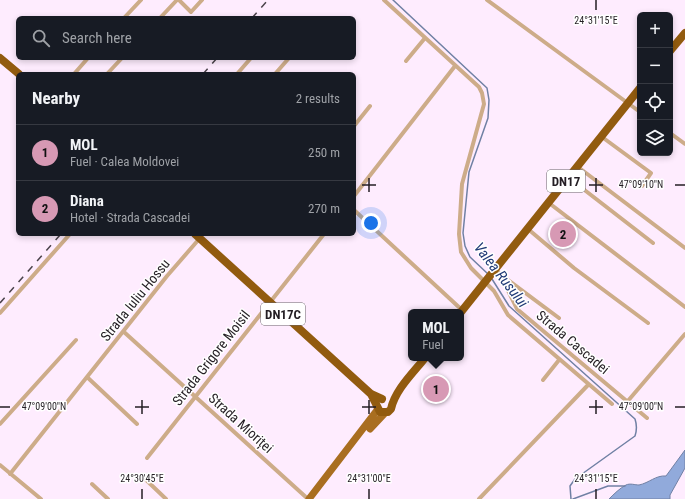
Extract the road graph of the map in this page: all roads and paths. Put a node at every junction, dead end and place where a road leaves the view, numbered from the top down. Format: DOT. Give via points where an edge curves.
graph roads {
  1 [pos="140,0"];
  2 [pos="178,0"];
  3 [pos="202,0"];
  4 [pos="384,0"];
  5 [pos="488,0"];
  6 [pos="126,16"];
  7 [pos="162,16"];
  8 [pos="685,33"];
  9 [pos="425,38"];
  10 [pos="672,48"];
  11 [pos="0,58"];
  12 [pos="86,60"];
  13 [pos="120,60"];
  14 [pos="249,60"];
  15 [pos="288,60"];
  16 [pos="406,61"];
  17 [pos="455,66"];
  18 [pos="17,72"];
  19 [pos="76,72"];
  20 [pos="109,72"];
  21 [pos="239,72"];
  22 [pos="277,72"];
  23 [pos="637,92"];
  24 [pos="628,104"];
  25 [pos="370,106"];
  26 [pos="637,110"];
  27 [pos="356,124"];
  28 [pos="673,135"];
  29 [pos="602,137"];
  30 [pos="685,144"];
  31 [pos="578,167"];
  32 [pos="569,178"];
  33 [pos="642,186"];
  34 [pos="356,193"];
  35 [pos="549,203"];
  36 [pos="356,212"];
  37 [pos="528,229"];
  38 [pos="68,236"];
  39 [pos="198,236"];
  40 [pos="322,236"];
  41 [pos="653,243"];
  42 [pos="685,248"];
  43 [pos="492,276"];
  44 [pos="269,302"];
  45 [pos="685,307"];
  46 [pos="459,309"];
  47 [pos="463,309"];
  48 [pos="0,312"];
  49 [pos="559,318"];
  50 [pos="648,323"];
  51 [pos="124,332"];
  52 [pos="685,334"];
  53 [pos="76,340"];
  54 [pos="559,360"];
  55 [pos="422,361"];
  56 [pos="87,377"];
  57 [pos="543,380"];
  58 [pos="588,385"];
  59 [pos="195,396"];
  60 [pos="627,402"];
  61 [pos="612,404"];
  62 [pos="383,405"];
  63 [pos="647,418"];
  64 [pos="0,424"];
  65 [pos="137,424"];
  66 [pos="147,458"];
  67 [pos="0,465"];
  68 [pos="10,474"];
  69 [pos="143,477"];
  70 [pos="92,484"];
  71 [pos="41,499"];
  72 [pos="108,499"];
  73 [pos="166,499"];
  74 [pos="308,499"];
  75 [pos="314,499"];
  76 [pos="479,499"];
  1 -- 6 [label="street"];
  2 -- 3 [label="street" via="191,12"];
  2 -- 7 [label="street"];
  4 -- 9 [label="street"];
  5 -- 24 [label="street"];
  8 -- 10 [label="highway"];
  9 -- 16 [label="street"];
  9 -- 17 [label="street"];
  11 -- 18 [label="highway"];
  12 -- 19 [label="street"];
  13 -- 20 [label="street"];
  14 -- 21 [label="street"];
  15 -- 22 [label="street"];
  17 -- 34 [label="street"];
  17 -- 43 [label="street" via="479,87 484,104 464,170 460,203 461,252"];
  23 -- 24 [label="highway, DN17"];
  24 -- 26 [label="street"];
  24 -- 29 [label="highway, DN17"];
  25 -- 27 [label="street"];
  28 -- 30 [label="street"];
  29 -- 31 [label="highway, DN17"];
  29 -- 33 [label="street" via="651,173"];
  31 -- 32 [label="highway, DN17"];
  31 -- 42 [label="street"];
  32 -- 35 [label="highway, DN17"];
  32 -- 41 [label="street"];
  35 -- 37 [label="highway, DN17"];
  35 -- 45 [label="street"];
  36 -- 46 [label="street"];
  37 -- 43 [label="highway, DN17"];
  37 -- 50 [label="street" via="574,268"];
  38 -- 48 [label="street"];
  39 -- 44 [label="highway, DN17C"];
  39 -- 51 [label="street, Strada Iuliu Hossu"];
  40 -- 44 [label="street, Strada Grigore Moisil"];
  43 -- 47 [label="highway, DN17"];
  43 -- 49 [label="street, Strada Cascadei"];
  43 -- 54 [label="street" via="494,291 508,315"];
  43 -- 60 [label="street, Strada Cascadei" via="517,309"];
  44 -- 59 [label="street, Strada Grigore Moisil"];
  44 -- 62 [label="highway, DN17C"];
  51 -- 56 [label="street, Strada Iuliu Hossu"];
  51 -- 59 [label="street, Strada Mioriței"];
  52 -- 60 [label="street"];
  53 -- 64 [label="street"];
  54 -- 57 [label="street"];
  54 -- 58 [label="street"];
  55 -- 62 [label="highway" via="399,390"];
  56 -- 65 [label="street"];
  56 -- 68 [label="street, Strada Iuliu Hossu"];
  58 -- 61 [label="street"];
  58 -- 76 [label="street"];
  59 -- 66 [label="street, Strada Grigore Moisil"];
  59 -- 74 [label="street, Strada Mioriței"];
  60 -- 63 [label="street, Strada Cascadei"];
  62 -- 74 [label="main road"];
  62 -- 75 [label="main road" via="373,425"];
  67 -- 68 [label="street"];
  68 -- 71 [label="street"];
  69 -- 73 [label="street"];
  70 -- 72 [label="street"];
}
